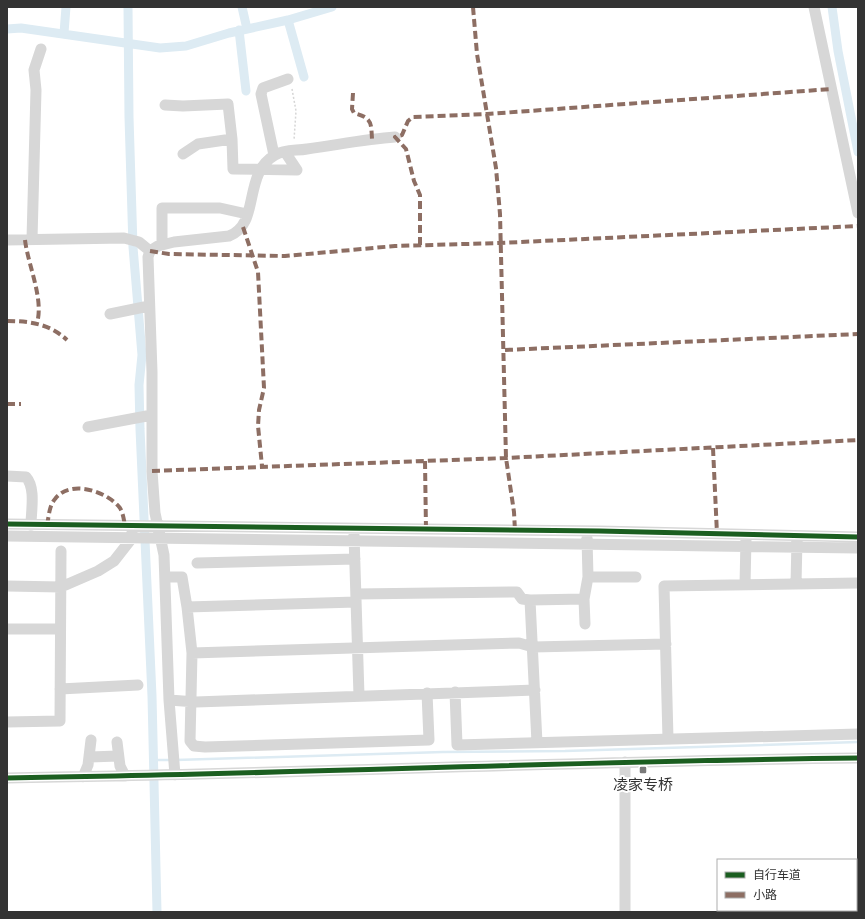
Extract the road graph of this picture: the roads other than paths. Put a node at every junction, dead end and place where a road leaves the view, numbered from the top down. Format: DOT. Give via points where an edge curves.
graph roads {
  1 [pos="814,7"];
  2 [pos="41,49"];
  3 [pos="288,79"];
  4 [pos="165,105"];
  5 [pos="395,137"];
  6 [pos="232,139"];
  7 [pos="285,152"];
  8 [pos="183,154"];
  9 [pos="259,171"];
  10 [pos="247,214"];
  11 [pos="858,214"];
  12 [pos="7,240"];
  13 [pos="32,240"];
  14 [pos="162,245"];
  15 [pos="150,251"];
  16 [pos="146,307"];
  17 [pos="110,314"];
  18 [pos="149,416"];
  19 [pos="88,427"];
  20 [pos="7,476"];
  21 [pos="7,524"];
  22 [pos="31,525"];
  23 [pos="134,526"];
  24 [pos="153,526"];
  25 [pos="354,529"];
  26 [pos="587,531"];
  27 [pos="746,535"];
  28 [pos="7,536"];
  29 [pos="798,536"];
  30 [pos="858,537"];
  31 [pos="146,538"];
  32 [pos="354,541"];
  33 [pos="587,544"];
  34 [pos="746,547"];
  35 [pos="797,547"];
  36 [pos="858,548"];
  37 [pos="61,551"];
  38 [pos="355,559"];
  39 [pos="197,563"];
  40 [pos="588,576"];
  41 [pos="165,577"];
  42 [pos="636,577"];
  43 [pos="858,583"];
  44 [pos="745,584"];
  45 [pos="796,584"];
  46 [pos="7,586"];
  47 [pos="61,587"];
  48 [pos="356,598"];
  49 [pos="584,599"];
  50 [pos="530,600"];
  51 [pos="187,606"];
  52 [pos="585,624"];
  53 [pos="7,629"];
  54 [pos="60,629"];
  55 [pos="666,644"];
  56 [pos="533,647"];
  57 [pos="357,649"];
  58 [pos="192,653"];
  59 [pos="138,685"];
  60 [pos="60,689"];
  61 [pos="535,690"];
  62 [pos="455,692"];
  63 [pos="427,694"];
  64 [pos="358,696"];
  65 [pos="169,700"];
  66 [pos="190,701"];
  67 [pos="7,722"];
  68 [pos="858,734"];
  69 [pos="668,739"];
  70 [pos="91,740"];
  71 [pos="117,742"];
  72 [pos="537,743"];
  73 [pos="90,756"];
  74 [pos="118,756"];
  75 [pos="858,758"];
  76 [pos="625,762"];
  77 [pos="174,765"];
  78 [pos="126,776"];
  79 [pos="83,777"];
  80 [pos="7,778"];
  81 [pos="625,912"];
  1 -- 11 [label="street"];
  2 -- 13 [label="street" via="34,70 36,90"];
  3 -- 7 [label="street" via="263,88 261,94"];
  4 -- 6 [label="street" via="228,104"];
  5 -- 7 [label="street"];
  6 -- 8 [label="street" via="198,144"];
  6 -- 9 [label="street" via="233,170"];
  7 -- 9 [label="street"];
  7 -- 9 [label="street" via="297,170"];
  9 -- 10 [label="street"];
  10 -- 14 [label="street" via="238,232 229,236"];
  10 -- 14 [label="street" via="220,208 162,208"];
  12 -- 13 [label="street"];
  13 -- 15 [label="street" via="124,238 139,242"];
  14 -- 15 [label="street"];
  15 -- 16 [label="street"];
  16 -- 17 [label="street"];
  16 -- 18 [label="street"];
  18 -- 19 [label="street"];
  18 -- 24 [label="street"];
  20 -- 22 [label="street" via="26,477 30,481"];
  21 -- 22 [label="street"];
  22 -- 23 [label="street"];
  23 -- 24 [label="street"];
  23 -- 31 [label="street"];
  24 -- 25 [label="street"];
  24 -- 31 [label="street"];
  25 -- 26 [label="street"];
  25 -- 32 [label="street"];
  26 -- 27 [label="street"];
  26 -- 33 [label="street"];
  27 -- 29 [label="street"];
  27 -- 34 [label="street"];
  28 -- 31 [label="street"];
  29 -- 30 [label="street"];
  29 -- 35 [label="street"];
  31 -- 32 [label="street"];
  31 -- 41 [label="street"];
  31 -- 47 [label="street" via="98,571"];
  32 -- 33 [label="street"];
  32 -- 38 [label="street"];
  33 -- 34 [label="street"];
  33 -- 40 [label="street"];
  34 -- 35 [label="street"];
  34 -- 44 [label="street"];
  35 -- 36 [label="street"];
  35 -- 45 [label="street"];
  37 -- 47 [label="street"];
  38 -- 39 [label="street"];
  38 -- 48 [label="street"];
  40 -- 42 [label="street"];
  40 -- 49 [label="street"];
  41 -- 51 [label="street" via="182,577"];
  41 -- 65 [label="street"];
  43 -- 45 [label="street"];
  44 -- 45 [label="street"];
  44 -- 55 [label="street" via="664,586"];
  46 -- 47 [label="street"];
  47 -- 54 [label="street"];
  48 -- 50 [label="street" via="518,592 522,598"];
  48 -- 51 [label="street"];
  48 -- 57 [label="street"];
  49 -- 50 [label="street"];
  49 -- 52 [label="street"];
  50 -- 56 [label="street"];
  51 -- 58 [label="street"];
  53 -- 54 [label="street"];
  54 -- 60 [label="street"];
  55 -- 56 [label="street"];
  55 -- 69 [label="street"];
  56 -- 57 [label="street" via="519,643"];
  56 -- 61 [label="street"];
  57 -- 58 [label="street"];
  57 -- 64 [label="street"];
  58 -- 66 [label="street"];
  59 -- 60 [label="street"];
  60 -- 67 [label="street" via="60,721"];
  61 -- 62 [label="street"];
  61 -- 72 [label="street"];
  62 -- 63 [label="street"];
  62 -- 72 [label="street" via="457,745"];
  63 -- 64 [label="street"];
  63 -- 66 [label="street" via="429,740 213,747 194,746 190,741"];
  64 -- 66 [label="street"];
  65 -- 66 [label="street"];
  65 -- 77 [label="street"];
  68 -- 69 [label="street"];
  69 -- 72 [label="street"];
  70 -- 73 [label="street"];
  71 -- 74 [label="street"];
  73 -- 74 [label="street"];
  73 -- 79 [label="street"];
  74 -- 78 [label="street"];
  75 -- 76 [label="street"];
  76 -- 77 [label="street"];
  76 -- 81 [label="street"];
  77 -- 78 [label="street" via="161,776"];
  78 -- 79 [label="street"];
  79 -- 80 [label="street"];
}
